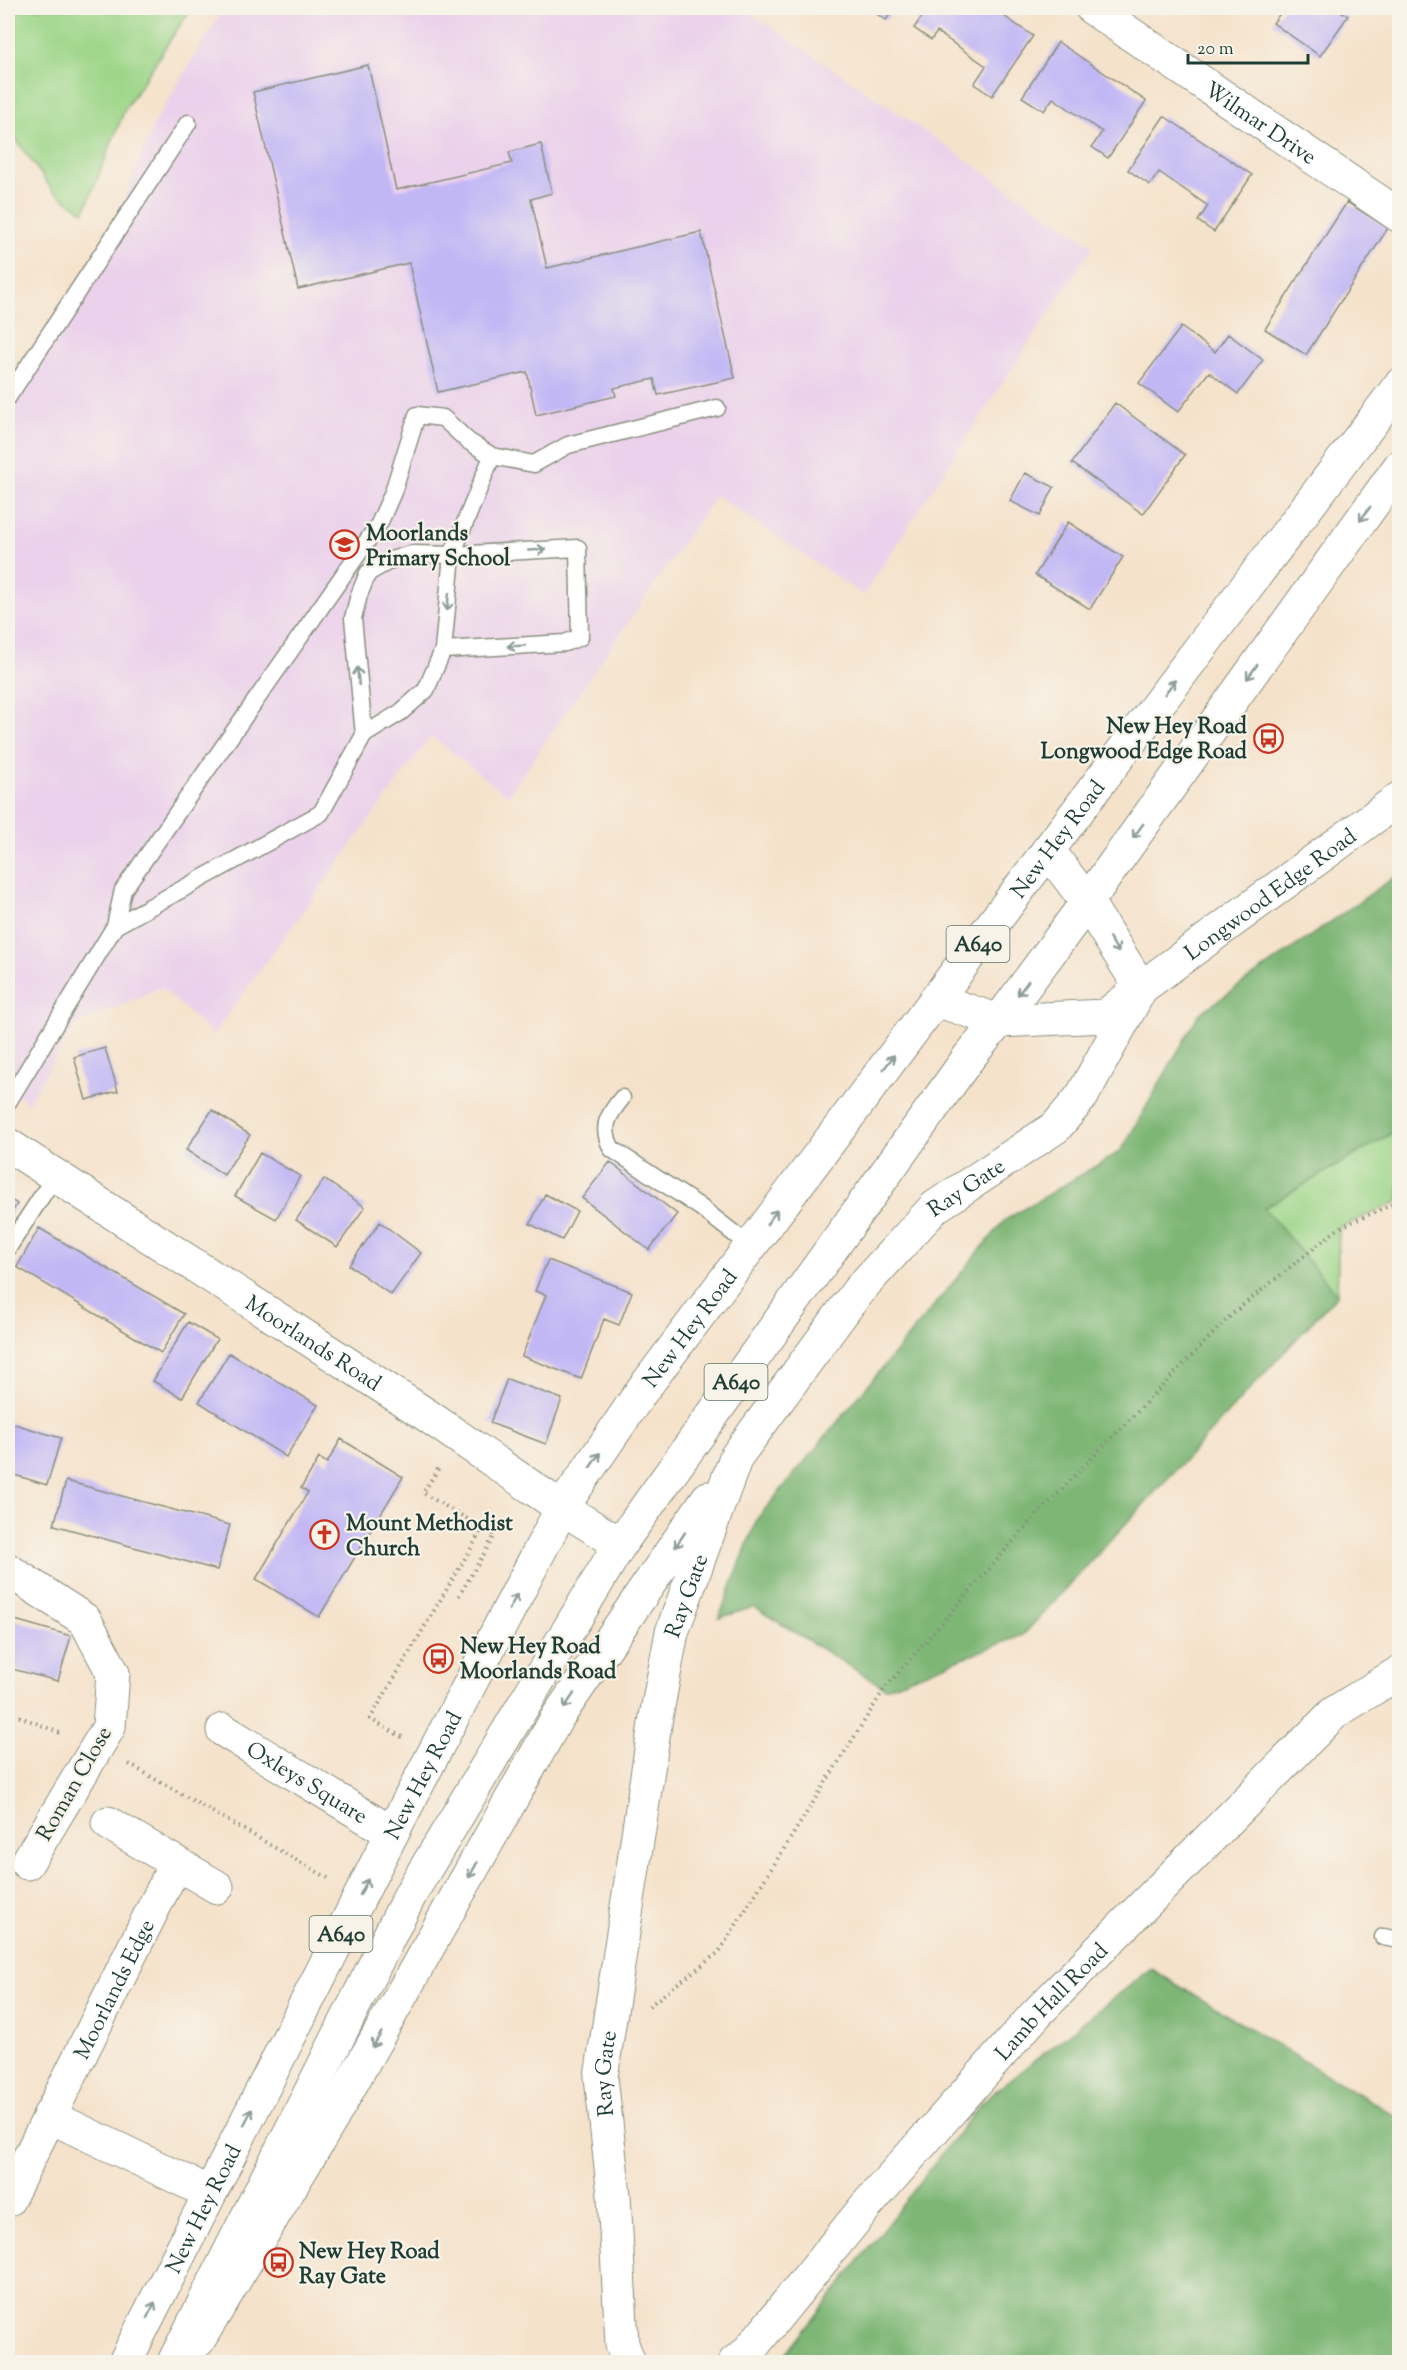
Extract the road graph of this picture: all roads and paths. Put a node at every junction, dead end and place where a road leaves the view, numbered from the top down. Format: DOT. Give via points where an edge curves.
graph roads {
  1 [pos="1092,8"];
  2 [pos="188,123"];
  3 [pos="1400,216"];
  4 [pos="1400,385"];
  5 [pos="8,397"];
  6 [pos="717,408"];
  7 [pos="492,456"];
  8 [pos="1400,466"];
  9 [pos="452,555"];
  10 [pos="443,650"];
  11 [pos="364,735"];
  12 [pos="1400,798"];
  13 [pos="1048,850"];
  14 [pos="1087,902"];
  15 [pos="115,926"];
  16 [pos="1141,987"];
  17 [pos="936,1000"];
  18 [pos="999,1021"];
  19 [pos="622,1098"];
  20 [pos="8,1102"];
  21 [pos="8,1145"];
  22 [pos="56,1176"];
  23 [pos="1400,1202"];
  24 [pos="750,1246"];
  25 [pos="8,1248"];
  26 [pos="736,1457"];
  27 [pos="423,1492"];
  28 [pos="562,1508"];
  29 [pos="483,1528"];
  30 [pos="620,1544"];
  31 [pos="8,1570"];
  32 [pos="457,1599"];
  33 [pos="1400,1672"];
  34 [pos="8,1712"];
  35 [pos="370,1719"];
  36 [pos="223,1730"];
  37 [pos="97,1746"];
  38 [pos="108,1823"];
  39 [pos="392,1833"];
  40 [pos="27,1863"];
  41 [pos="176,1863"];
  42 [pos="217,1887"];
  43 [pos="359,1897"];
  44 [pos="606,2040"];
  45 [pos="49,2116"];
  46 [pos="210,2193"];
  47 [pos="8,2200"];
  48 [pos="125,2362"];
  49 [pos="174,2362"];
  50 [pos="185,2362"];
  51 [pos="628,2362"];
  52 [pos="735,2362"];
  1 -- 3 [label="main road, Wilmar Drive"];
  2 -- 5 [label="lane"];
  13 -- 4 [label="main road, New Hey Road / A640, one-way"];
  6 -- 7 [label="lane" via="568,445 534,464"];
  7 -- 9 [label="lane"];
  7 -- 15 [label="lane" via="443,418 417,415 379,524 123,890"];
  8 -- 14 [label="main road, New Hey Road / A640, one-way"];
  9 -- 10 [label="lane, one-way"];
  9 -- 10 [label="lane, one-way" via="578,548 580,637 565,643"];
  11 -- 9 [label="lane, one-way" via="353,618 368,573 412,554"];
  10 -- 11 [label="lane" via="426,690 401,712"];
  11 -- 15 [label="lane" via="321,813"];
  12 -- 16 [label="main road, Longwood Edge Road"];
  13 -- 14 [label="main road"];
  13 -- 17 [label="main road, New Hey Road / A640"];
  14 -- 16 [label="main road, one-way"];
  14 -- 18 [label="main road, New Hey Road / A640, one-way"];
  15 -- 20 [label="lane"];
  16 -- 18 [label="main road, Longwood Edge Road" via="1105,1016"];
  16 -- 26 [label="main road, Ray Gate" via="1082,1096 1056,1127 935,1207 858,1291"];
  17 -- 18 [label="main road, Longwood Edge Road"];
  24 -- 17 [label="main road, New Hey Road / A640, one-way"];
  18 -- 30 [label="main road, New Hey Road / A640" via="969,1057"];
  19 -- 24 [label="lane" via="608,1114 605,1137 612,1149 700,1207"];
  21 -- 22 [label="main road, Moorlands Road"];
  22 -- 25 [label="lane"];
  22 -- 28 [label="main road, Moorlands Road" via="425,1414"];
  23 -- 44 [label="path" via="1339,1228 1232,1314 1029,1522 885,1688 719,1952"];
  28 -- 24 [label="main road, New Hey Road / A640, one-way" via="641,1392"];
  26 -- 44 [label="main road, Ray Gate" via="672,1632"];
  26 -- 50 [label="main road, one-way" via="557,1718 332,2118"];
  27 -- 29 [label="path"];
  28 -- 30 [label="main road, Moorlands Road"];
  39 -- 28 [label="main road, New Hey Road / A640, one-way"];
  29 -- 32 [label="path" via="495,1535"];
  29 -- 35 [label="path"];
  30 -- 49 [label="main road, New Hey Road / A640" via="411,1893"];
  31 -- 37 [label="main road, Roman Close" via="85,1620 113,1673 109,1727"];
  33 -- 52 [label="main road, Lamb Hall Road" via="1334,1713 1036,2014 867,2205 747,2353"];
  34 -- 37 [label="path"];
  36 -- 39 [label="main road, Oxleys Square"];
  37 -- 40 [label="main road, Roman Close"];
  37 -- 43 [label="path"];
  38 -- 41 [label="main road"];
  43 -- 39 [label="main road, New Hey Road / A640, one-way"];
  41 -- 42 [label="main road"];
  41 -- 45 [label="main road, Moorlands Edge"];
  46 -- 43 [label="main road, New Hey Road / A640, one-way"];
  44 -- 51 [label="main road, Ray Gate" via="601,2077 614,2195 622,2344"];
  45 -- 46 [label="main road"];
  45 -- 47 [label="main road, Moorlands Edge"];
  48 -- 46 [label="main road, New Hey Road / A640, one-way"];
}
